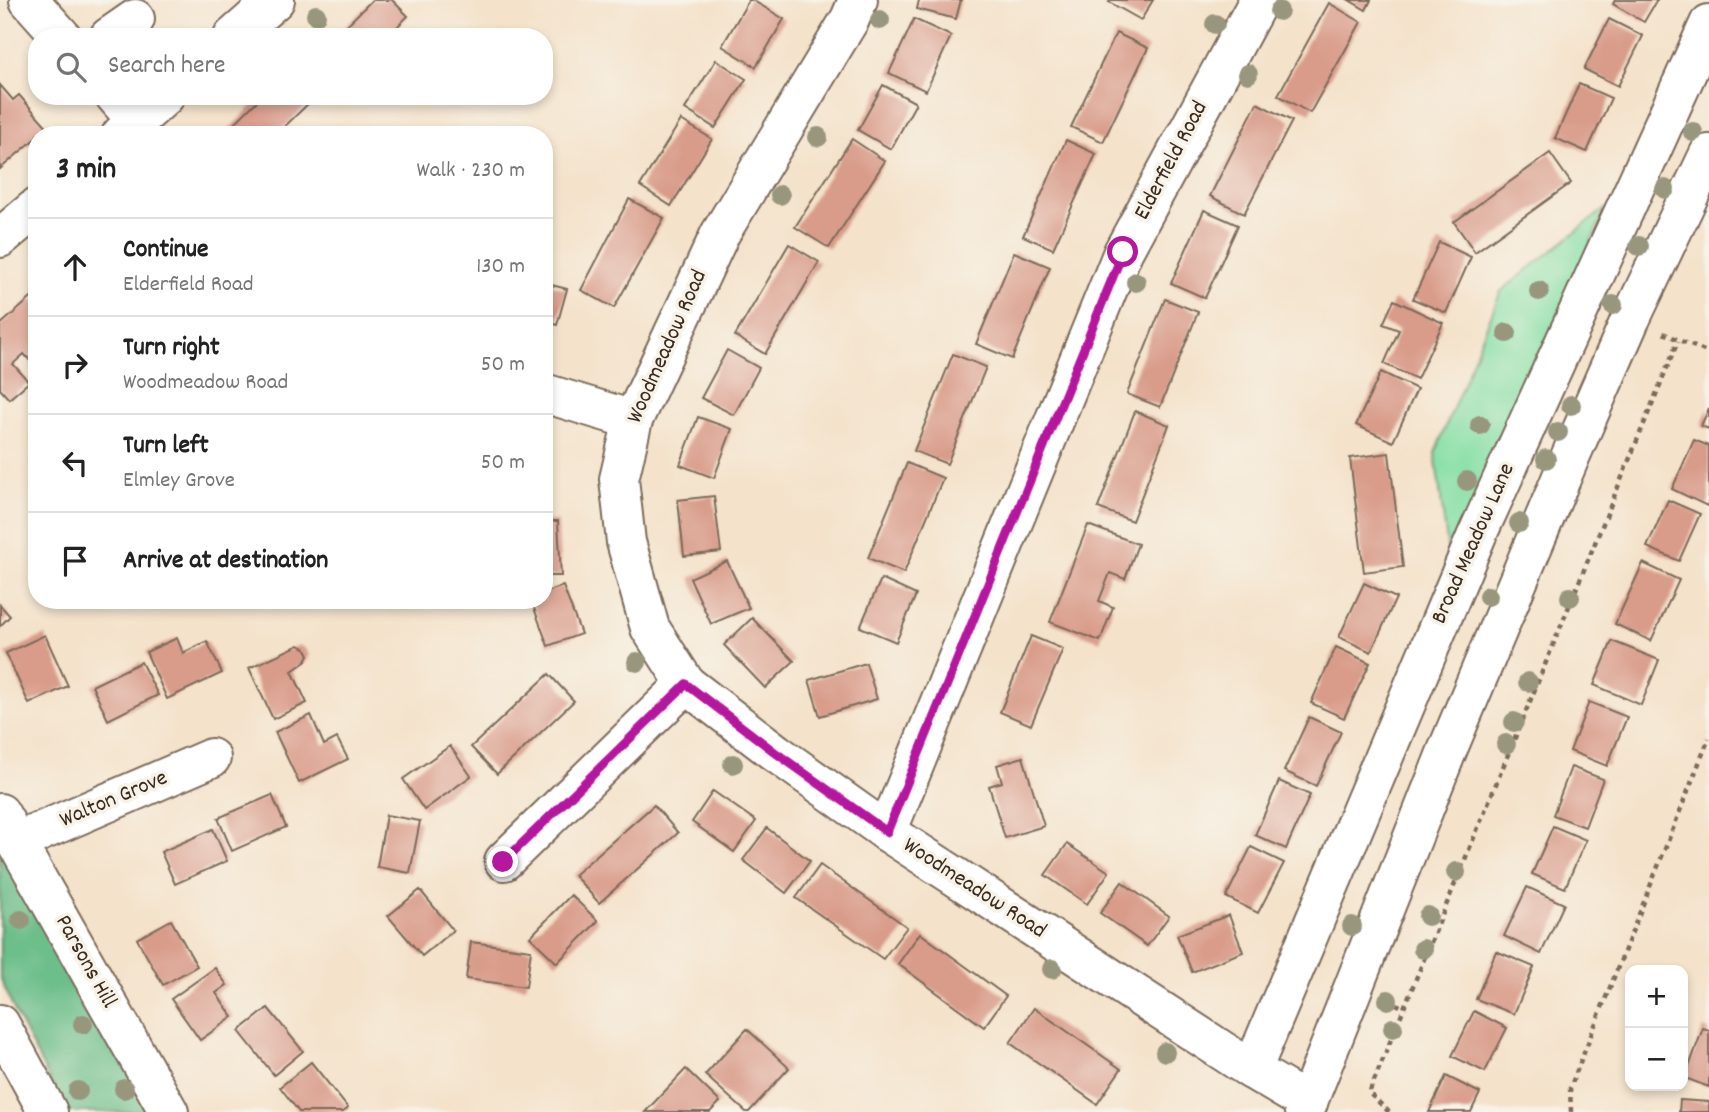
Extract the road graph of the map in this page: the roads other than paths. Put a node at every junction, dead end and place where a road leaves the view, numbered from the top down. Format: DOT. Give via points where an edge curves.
graph roads {
  1 [pos="29,0"];
  2 [pos="275,0"];
  3 [pos="858,0"];
  4 [pos="1259,0"];
  5 [pos="1709,24"];
  6 [pos="54,28"];
  7 [pos="243,28"];
  8 [pos="147,105"];
  9 [pos="124,117"];
  10 [pos="1709,154"];
  11 [pos="28,215"];
  12 [pos="0,238"];
  13 [pos="553,396"];
  14 [pos="633,420"];
  15 [pos="686,684"];
  16 [pos="211,758"];
  17 [pos="9,828"];
  18 [pos="887,832"];
  19 [pos="503,862"];
  20 [pos="0,1024"];
  21 [pos="1252,1070"];
  22 [pos="1306,1107"];
  23 [pos="48,1112"];
  24 [pos="169,1112"];
  1 -- 6 [label="street"];
  2 -- 7 [label="street"];
  3 -- 14 [label="street, Woodmeadow Road" via="720,234"];
  4 -- 18 [label="street, Elderfield Road" via="1123,252"];
  5 -- 21 [label="street, Broad Meadow Lane" via="1477,535"];
  8 -- 9 [label="street"];
  10 -- 22 [label="street" via="1570,455"];
  11 -- 12 [label="street"];
  13 -- 14 [label="street"];
  14 -- 15 [label="street, Woodmeadow Road" via="619,479 626,542 650,628"];
  15 -- 18 [label="street, Woodmeadow Road"];
  15 -- 19 [label="street"];
  16 -- 17 [label="street, Walton Grove" via="30,836"];
  17 -- 24 [label="street, Parsons Hill"];
  18 -- 21 [label="street, Woodmeadow Road"];
  20 -- 23 [label="street"];
  21 -- 22 [label="street, Woodmeadow Road"];
}
